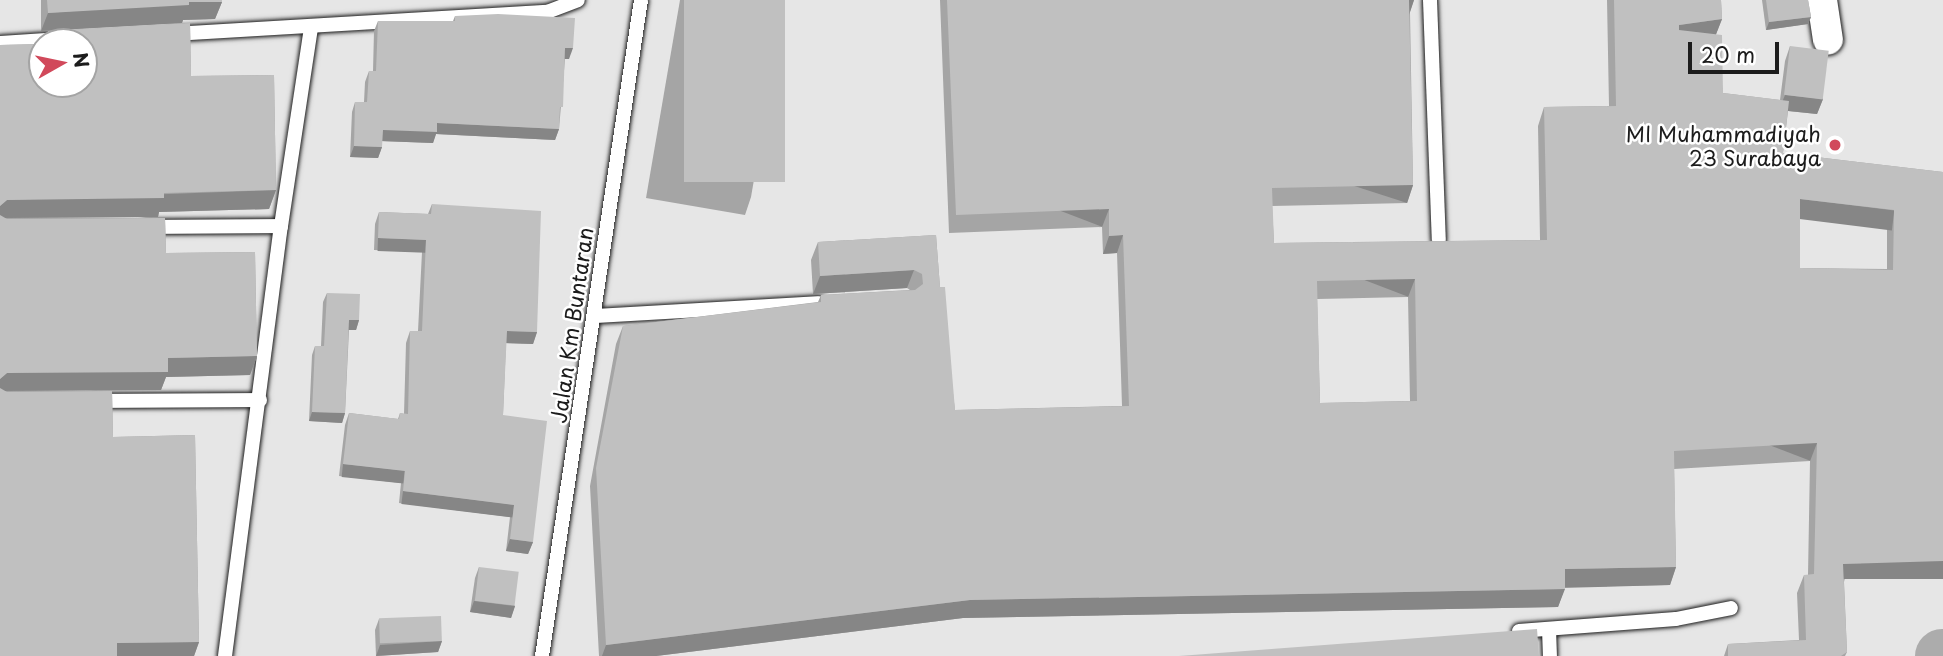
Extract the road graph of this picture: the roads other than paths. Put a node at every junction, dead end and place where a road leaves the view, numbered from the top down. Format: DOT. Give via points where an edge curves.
graph roads {
  1 [pos="578,0"];
  2 [pos="641,0"];
  3 [pos="1430,0"];
  4 [pos="1822,0"];
  5 [pos="311,27"];
  6 [pos="162,34"];
  7 [pos="1828,40"];
  8 [pos="28,41"];
  9 [pos="0,43"];
  10 [pos="281,226"];
  11 [pos="134,227"];
  12 [pos="1439,240"];
  13 [pos="840,302"];
  14 [pos="594,316"];
  15 [pos="260,400"];
  16 [pos="82,401"];
  17 [pos="1731,608"];
  18 [pos="1549,629"];
  19 [pos="1507,632"];
  20 [pos="225,656"];
  21 [pos="542,656"];
  22 [pos="1550,656"];
  1 -- 5 [label="lane" via="547,12"];
  2 -- 14 [label="lane, Jalan Km Buntaran"];
  3 -- 12 [label="lane"];
  4 -- 7 [label="street"];
  5 -- 6 [label="lane"];
  5 -- 10 [label="lane"];
  8 -- 9 [label="lane"];
  10 -- 11 [label="lane"];
  10 -- 15 [label="lane"];
  13 -- 14 [label="lane"];
  14 -- 21 [label="lane, Jalan Km Buntaran"];
  15 -- 16 [label="lane"];
  15 -- 20 [label="lane"];
  17 -- 18 [label="lane" via="1675,619"];
  18 -- 19 [label="lane"];
  18 -- 22 [label="lane"];
}
